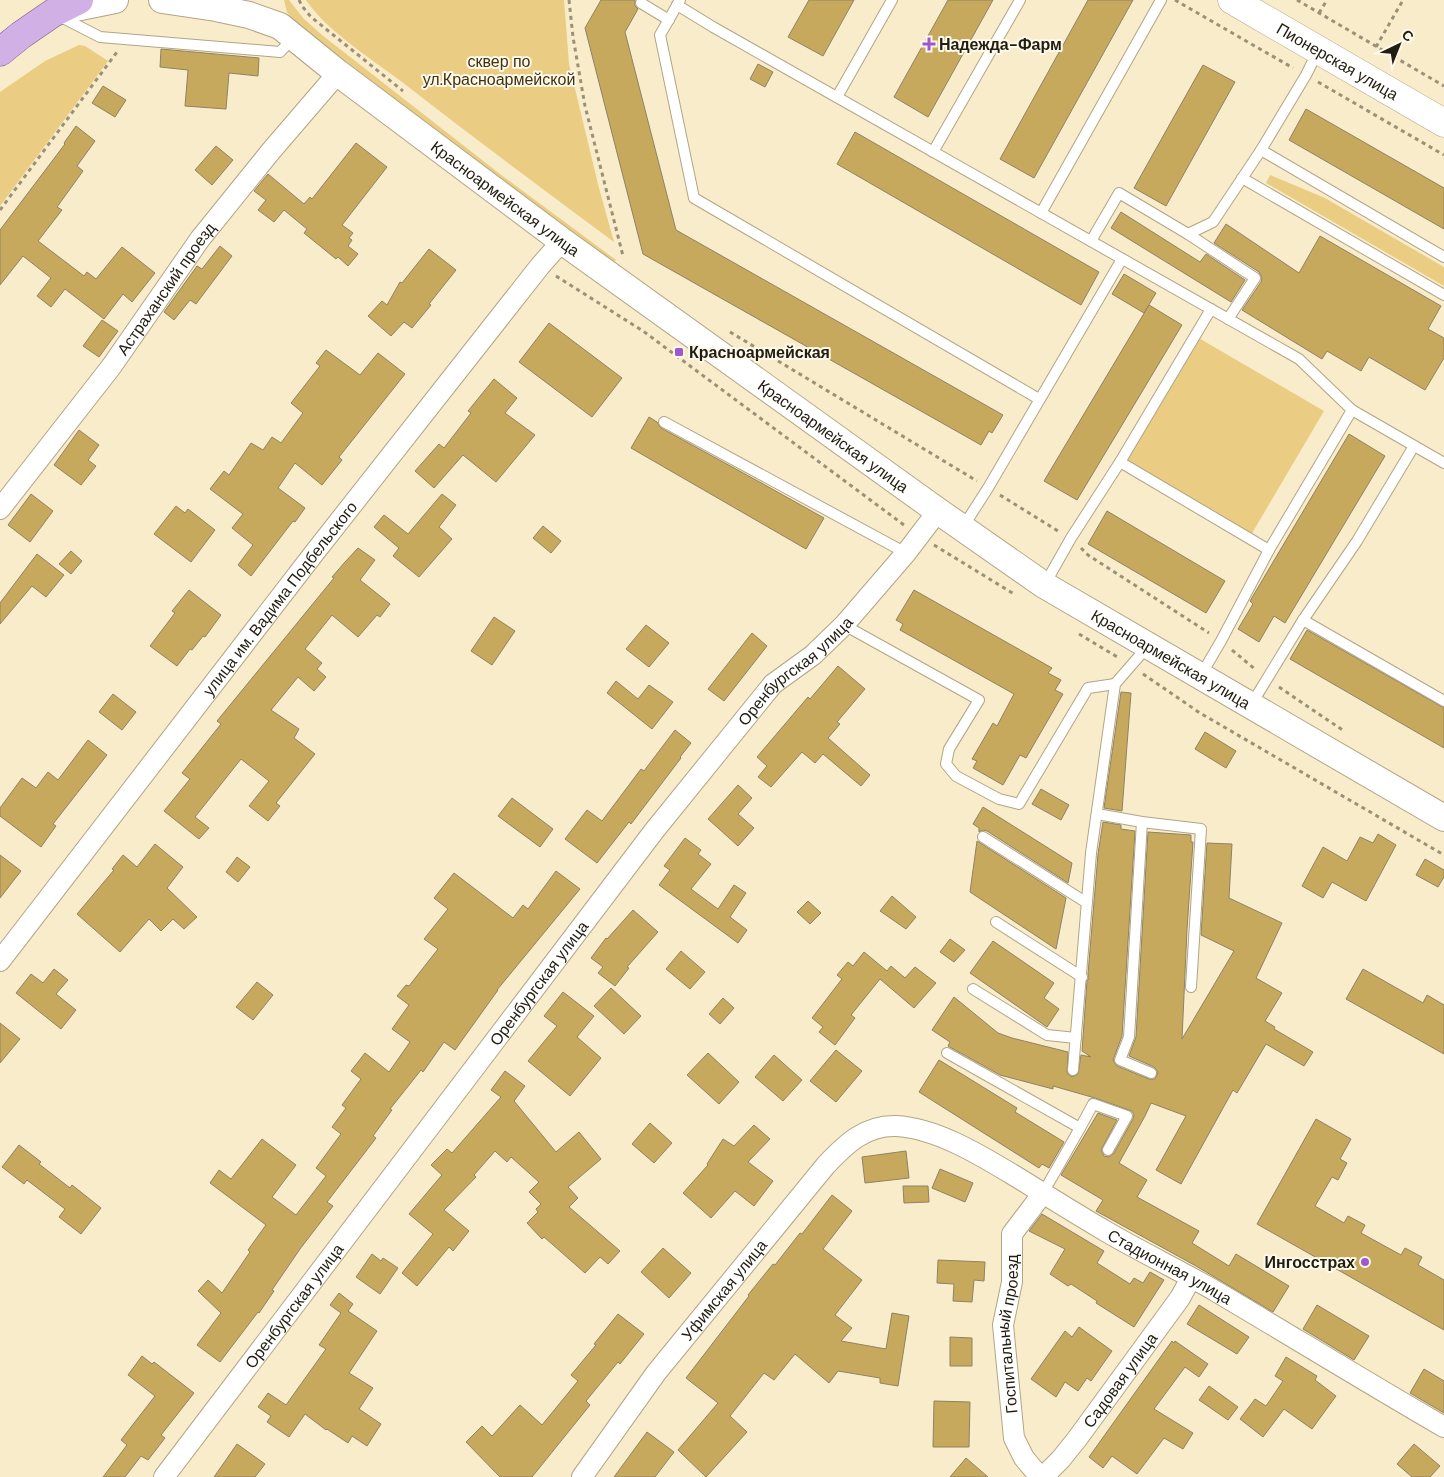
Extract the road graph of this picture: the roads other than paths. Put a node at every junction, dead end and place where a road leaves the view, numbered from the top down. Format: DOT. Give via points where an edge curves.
graph roads {
  1 [pos="80,0"];
  2 [pos="116,0"];
  3 [pos="162,0"];
  4 [pos="271,0"];
  5 [pos="892,0"];
  6 [pos="1020,0"];
  7 [pos="1161,0"];
  8 [pos="1232,0"];
  9 [pos="678,3"];
  10 [pos="641,4"];
  11 [pos="53,13"];
  12 [pos="668,20"];
  13 [pos="288,32"];
  14 [pos="1318,50"];
  15 [pos="0,52"];
  16 [pos="338,73"];
  17 [pos="837,97"];
  18 [pos="1444,123"];
  19 [pos="1260,150"];
  20 [pos="933,152"];
  21 [pos="1242,178"];
  22 [pos="1041,213"];
  23 [pos="1188,234"];
  24 [pos="562,241"];
  25 [pos="1091,241"];
  26 [pos="1444,257"];
  27 [pos="1122,259"];
  28 [pos="1444,295"];
  29 [pos="1211,309"];
  30 [pos="1228,319"];
  31 [pos="1039,399"];
  32 [pos="1352,410"];
  33 [pos="664,422"];
  34 [pos="1414,446"];
  35 [pos="1120,462"];
  36 [pos="1444,463"];
  37 [pos="0,508"];
  38 [pos="938,511"];
  39 [pos="962,528"];
  40 [pos="1269,550"];
  41 [pos="906,553"];
  42 [pos="1044,585"];
  43 [pos="1303,620"];
  44 [pos="844,625"];
  45 [pos="1149,646"];
  46 [pos="1200,676"];
  47 [pos="1115,684"];
  48 [pos="1444,701"];
  49 [pos="1251,705"];
  50 [pos="1097,814"];
  51 [pos="1444,818"];
  52 [pos="1142,822"];
  53 [pos="983,837"];
  54 [pos="1087,903"];
  55 [pos="996,922"];
  56 [pos="0,961"];
  57 [pos="1082,977"];
  58 [pos="1191,987"];
  59 [pos="973,989"];
  60 [pos="1076,1038"];
  61 [pos="947,1053"];
  62 [pos="1073,1070"];
  63 [pos="1151,1073"];
  64 [pos="886,1126"];
  65 [pos="1080,1128"];
  66 [pos="1108,1150"];
  67 [pos="1043,1193"];
  68 [pos="1191,1278"];
  69 [pos="1444,1428"];
  70 [pos="164,1477"];
  71 [pos="582,1477"];
  72 [pos="1041,1477"];
  1 -- 11 [label="main road"];
  2 -- 11 [label="street"];
  3 -- 13 [label="street, Красноармейская улица" via="249,14"];
  4 -- 13 [label="street"];
  5 -- 17 [label="lane"];
  6 -- 20 [label="lane"];
  7 -- 22 [label="lane"];
  8 -- 14 [label="main road, Пионерская улица"];
  9 -- 12 [label="lane"];
  9 -- 17 [label="lane"];
  10 -- 12 [label="lane"];
  11 -- 13 [label="lane" via="100,37 280,52"];
  11 -- 15 [label="main road"];
  12 -- 31 [label="lane" via="660,35 694,198"];
  13 -- 16 [label="street, Красноармейская улица"];
  14 -- 18 [label="main road, Пионерская улица"];
  14 -- 19 [label="lane"];
  16 -- 24 [label="street, Красноармейская улица"];
  16 -- 37 [label="street, Астраханский проезд" via="200,239 111,367"];
  17 -- 20 [label="lane"];
  19 -- 21 [label="lane"];
  19 -- 26 [label="lane"];
  20 -- 22 [label="lane"];
  21 -- 23 [label="lane" via="1212,222"];
  21 -- 28 [label="lane"];
  22 -- 25 [label="lane"];
  23 -- 25 [label="lane" via="1119,193"];
  23 -- 30 [label="lane" via="1255,278"];
  24 -- 38 [label="street, Красноармейская улица"];
  24 -- 56 [label="street, улица им. Вадима Подбельского" via="316,552"];
  25 -- 27 [label="lane"];
  27 -- 29 [label="lane"];
  27 -- 31 [label="lane"];
  29 -- 30 [label="lane"];
  29 -- 35 [label="lane"];
  30 -- 32 [label="lane" via="1299,359"];
  31 -- 39 [label="lane"];
  32 -- 34 [label="lane"];
  32 -- 40 [label="lane"];
  33 -- 41 [label="lane"];
  34 -- 36 [label="lane"];
  34 -- 43 [label="lane"];
  35 -- 40 [label="lane"];
  35 -- 42 [label="lane"];
  38 -- 39 [label="street, Красноармейская улица"];
  38 -- 41 [label="street, Оренбургская улица"];
  39 -- 42 [label="street, Красноармейская улица"];
  40 -- 46 [label="lane"];
  41 -- 44 [label="street, Оренбургская улица"];
  42 -- 45 [label="street, Красноармейская улица"];
  43 -- 48 [label="lane"];
  43 -- 49 [label="lane"];
  44 -- 47 [label="lane" via="979,700 950,750 946,764 956,776 999,799 1019,804 1088,688"];
  44 -- 70 [label="street, Оренбургская улица" via="813,655 773,684 654,831"];
  45 -- 46 [label="street, Красноармейская улица"];
  45 -- 47 [label="lane"];
  46 -- 49 [label="street, Красноармейская улица"];
  47 -- 50 [label="lane"];
  49 -- 51 [label="street, Красноармейская улица"];
  50 -- 52 [label="lane"];
  50 -- 54 [label="lane"];
  52 -- 58 [label="lane" via="1201,829"];
  52 -- 63 [label="lane" via="1129,1037 1120,1060"];
  53 -- 54 [label="lane"];
  54 -- 57 [label="lane"];
  55 -- 57 [label="lane"];
  57 -- 60 [label="lane"];
  59 -- 60 [label="lane" via="1047,1035"];
  60 -- 62 [label="lane"];
  61 -- 65 [label="lane"];
  64 -- 67 [label="street, Стадионная улица" via="916,1130 956,1143"];
  64 -- 71 [label="street, Уфимская улица" via="852,1139 826,1164 656,1373"];
  65 -- 66 [label="lane" via="1093,1104 1127,1116"];
  65 -- 67 [label="lane"];
  67 -- 68 [label="street, Стадионная улица" via="1133,1248"];
  67 -- 72 [label="street, Госпитальный проезд" via="1012,1234 1012,1282 1003,1325 1014,1438 1024,1458"];
  68 -- 69 [label="street, Стадионная улица"];
  68 -- 72 [label="street, Садовая улица" via="1180,1298 1077,1439 1061,1460"];
}
